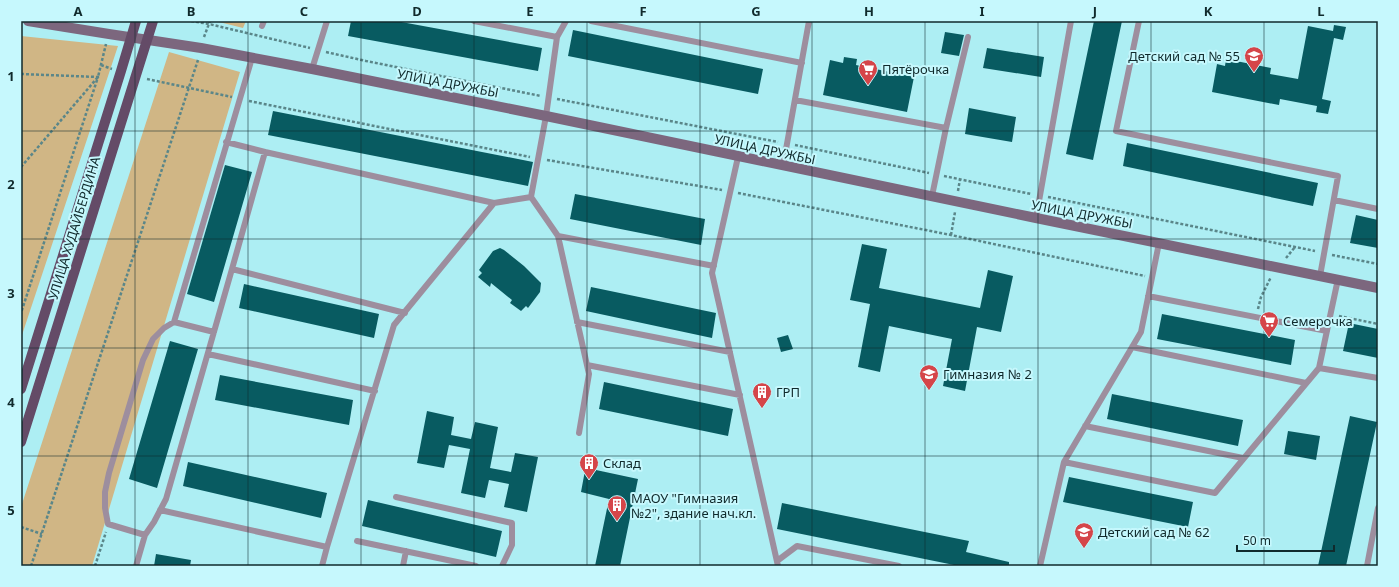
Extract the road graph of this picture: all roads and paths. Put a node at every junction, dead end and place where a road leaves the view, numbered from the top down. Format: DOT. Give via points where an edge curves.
graph roads {
  1 [pos="29,21"];
  2 [pos="136,21"];
  3 [pos="152,21"];
  4 [pos="191,21"];
  5 [pos="327,21"];
  6 [pos="474,21"];
  7 [pos="566,21"];
  8 [pos="591,21"];
  9 [pos="809,21"];
  10 [pos="1071,21"];
  11 [pos="1139,21"];
  12 [pos="209,22"];
  13 [pos="500,23"];
  14 [pos="204,37"];
  15 [pos="557,37"];
  16 [pos="968,37"];
  17 [pos="131,38"];
  18 [pos="146,39"];
  19 [pos="106,43"];
  20 [pos="252,58"];
  21 [pos="198,60"];
  22 [pos="802,63"];
  23 [pos="101,65"];
  24 [pos="112,69"];
  25 [pos="312,69"];
  26 [pos="21,74"];
  27 [pos="98,77"];
  28 [pos="147,79"];
  29 [pos="189,88"];
  30 [pos="239,99"];
  31 [pos="795,100"];
  32 [pos="546,116"];
  33 [pos="946,128"];
  34 [pos="226,142"];
  35 [pos="265,152"];
  36 [pos="738,156"];
  37 [pos="538,158"];
  38 [pos="21,166"];
  39 [pos="783,166"];
  40 [pos="960,179"];
  41 [pos="730,192"];
  42 [pos="957,195"];
  43 [pos="932,196"];
  44 [pos="531,197"];
  45 [pos="1334,200"];
  46 [pos="494,203"];
  47 [pos="955,209"];
  48 [pos="1378,209"];
  49 [pos="1036,218"];
  50 [pos="951,235"];
  51 [pos="558,236"];
  52 [pos="1159,243"];
  53 [pos="1295,247"];
  54 [pos="1283,261"];
  55 [pos="714,266"];
  56 [pos="232,269"];
  57 [pos="1272,275"];
  58 [pos="1320,276"];
  59 [pos="1152,277"];
  60 [pos="1338,279"];
  61 [pos="1378,288"];
  62 [pos="1148,296"];
  63 [pos="22,308"];
  64 [pos="21,313"];
  65 [pos="405,313"];
  66 [pos="1330,314"];
  67 [pos="1256,317"];
  68 [pos="174,322"];
  69 [pos="577,322"];
  70 [pos="1378,324"];
  71 [pos="1327,331"];
  72 [pos="214,332"];
  73 [pos="1132,348"];
  74 [pos="730,352"];
  75 [pos="208,354"];
  76 [pos="587,365"];
  77 [pos="1319,368"];
  78 [pos="1378,378"];
  79 [pos="1306,383"];
  80 [pos="21,389"];
  81 [pos="374,392"];
  82 [pos="740,395"];
  83 [pos="1085,426"];
  84 [pos="579,433"];
  85 [pos="21,442"];
  86 [pos="1244,458"];
  87 [pos="1064,462"];
  88 [pos="396,497"];
  89 [pos="1378,508"];
  90 [pos="160,510"];
  91 [pos="108,524"];
  92 [pos="21,527"];
  93 [pos="42,534"];
  94 [pos="145,535"];
  95 [pos="357,541"];
  96 [pos="327,546"];
  97 [pos="406,552"];
  98 [pos="778,563"];
  99 [pos="31,566"];
  100 [pos="95,566"];
  101 [pos="136,566"];
  102 [pos="322,566"];
  103 [pos="403,566"];
  104 [pos="476,566"];
  105 [pos="502,566"];
  106 [pos="899,566"];
  107 [pos="1040,566"];
  108 [pos="1367,566"];
  1 -- 17 [label="main road, УЛИЦА ДРУЖБЫ"];
  2 -- 17 [label="main road, УЛИЦА ХУДАЙБЕРДИНА"];
  3 -- 18 [label="main road, УЛИЦА ХУДАЙБЕРДИНА"];
  4 -- 12 [label="path"];
  5 -- 25 [label="lane"];
  6 -- 13 [label="lane"];
  7 -- 15 [label="lane"];
  8 -- 22 [label="lane"];
  9 -- 22 [label="lane"];
  10 -- 49 [label="lane"];
  11 -- 45 [label="lane" via="1116,131 1338,176"];
  12 -- 14 [label="path"];
  13 -- 15 [label="lane"];
  15 -- 32 [label="lane"];
  16 -- 33 [label="lane"];
  17 -- 18 [label="main road, УЛИЦА ДРУЖБЫ"];
  17 -- 80 [label="main road, УЛИЦА ХУДАЙБЕРДИНА"];
  18 -- 20 [label="main road, УЛИЦА ДРУЖБЫ"];
  18 -- 85 [label="main road, УЛИЦА ХУДАЙБЕРДИНА"];
  19 -- 23 [label="path"];
  20 -- 25 [label="main road, УЛИЦА ДРУЖБЫ"];
  20 -- 30 [label="lane"];
  21 -- 29 [label="path"];
  22 -- 31 [label="lane"];
  23 -- 24 [label="path"];
  23 -- 27 [label="path"];
  25 -- 32 [label="main road, УЛИЦА ДРУЖБЫ"];
  26 -- 27 [label="path"];
  27 -- 38 [label="path"];
  27 -- 63 [label="path"];
  28 -- 29 [label="path"];
  29 -- 30 [label="path"];
  29 -- 93 [label="path"];
  30 -- 34 [label="lane"];
  30 -- 37 [label="path"];
  31 -- 33 [label="lane"];
  31 -- 39 [label="lane"];
  32 -- 36 [label="main road, УЛИЦА ДРУЖБЫ"];
  32 -- 37 [label="lane"];
  33 -- 43 [label="lane"];
  34 -- 35 [label="lane"];
  34 -- 68 [label="lane"];
  35 -- 46 [label="lane"];
  35 -- 56 [label="lane"];
  36 -- 39 [label="main road, УЛИЦА ДРУЖБЫ"];
  36 -- 41 [label="lane"];
  37 -- 41 [label="path"];
  37 -- 44 [label="lane"];
  39 -- 43 [label="main road, УЛИЦА ДРУЖБЫ"];
  40 -- 42 [label="path"];
  41 -- 50 [label="path"];
  41 -- 55 [label="lane"];
  43 -- 49 [label="main road, УЛИЦА ДРУЖБЫ"];
  44 -- 46 [label="lane"];
  44 -- 51 [label="lane"];
  45 -- 48 [label="lane"];
  45 -- 58 [label="lane"];
  46 -- 65 [label="lane"];
  47 -- 50 [label="path"];
  49 -- 52 [label="main road, УЛИЦА ДРУЖБЫ"];
  50 -- 59 [label="path"];
  51 -- 55 [label="lane"];
  51 -- 69 [label="lane"];
  52 -- 58 [label="main road, УЛИЦА ДРУЖБЫ"];
  52 -- 59 [label="lane"];
  53 -- 54 [label="path"];
  55 -- 74 [label="lane" via="712,273"];
  56 -- 65 [label="lane"];
  56 -- 72 [label="lane"];
  57 -- 67 [label="path" via="1261,297"];
  58 -- 60 [label="main road, УЛИЦА ДРУЖБЫ"];
  59 -- 62 [label="lane"];
  60 -- 61 [label="main road, УЛИЦА ДРУЖБЫ"];
  60 -- 66 [label="lane"];
  62 -- 67 [label="lane"];
  62 -- 73 [label="lane" via="1141,332"];
  63 -- 64 [label="path"];
  65 -- 81 [label="lane" via="394,325"];
  66 -- 70 [label="path"];
  66 -- 71 [label="lane"];
  67 -- 71 [label="lane"];
  68 -- 72 [label="lane"];
  68 -- 91 [label="lane" via="153,339 143,360 106,486 105,508"];
  69 -- 74 [label="lane"];
  69 -- 76 [label="lane"];
  71 -- 77 [label="lane"];
  72 -- 75 [label="lane"];
  73 -- 79 [label="lane"];
  73 -- 83 [label="lane"];
  74 -- 82 [label="lane"];
  75 -- 81 [label="lane"];
  75 -- 90 [label="lane" via="166,500"];
  76 -- 82 [label="lane"];
  76 -- 84 [label="lane" via="589,374"];
  77 -- 78 [label="lane"];
  77 -- 79 [label="lane"];
  79 -- 86 [label="lane"];
  81 -- 96 [label="lane"];
  82 -- 98 [label="lane"];
  83 -- 86 [label="lane"];
  83 -- 87 [label="lane"];
  86 -- 87 [label="lane" via="1215,492"];
  87 -- 107 [label="lane"];
  88 -- 105 [label="lane" via="512,523 512,545"];
  89 -- 108 [label="lane"];
  90 -- 94 [label="lane"];
  90 -- 96 [label="lane"];
  91 -- 94 [label="lane"];
  91 -- 100 [label="path"];
  92 -- 93 [label="path"];
  93 -- 99 [label="path"];
  94 -- 101 [label="lane"];
  95 -- 97 [label="lane"];
  96 -- 102 [label="lane"];
  97 -- 103 [label="lane"];
  97 -- 104 [label="lane"];
  98 -- 106 [label="lane" via="797,546"];
}
